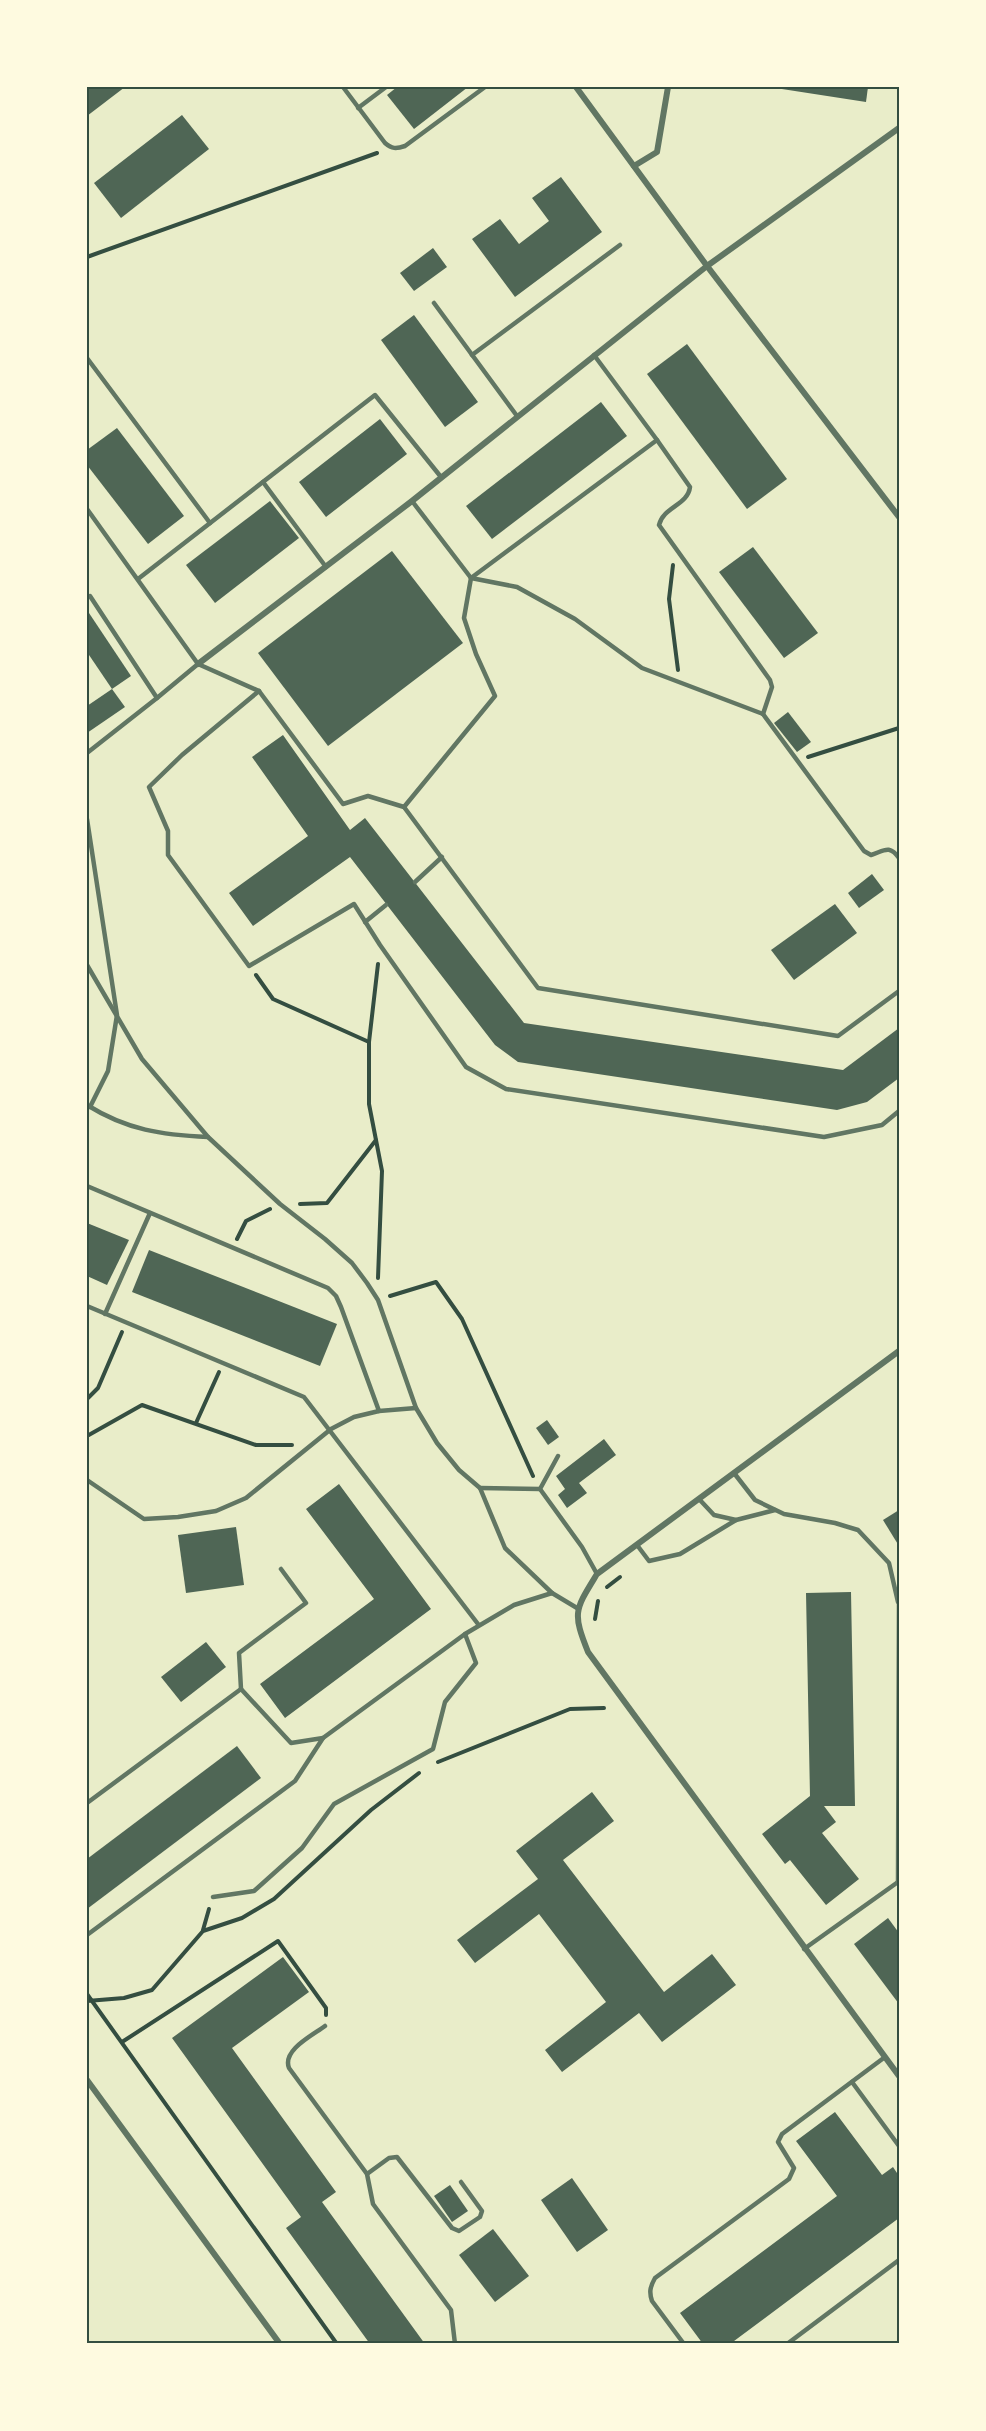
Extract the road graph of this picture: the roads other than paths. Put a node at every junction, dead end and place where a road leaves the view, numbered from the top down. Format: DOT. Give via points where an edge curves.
graph roads {
  1 [pos="343,87"];
  2 [pos="386,87"];
  3 [pos="485,87"];
  4 [pos="576,87"];
  5 [pos="668,87"];
  6 [pos="358,108"];
  7 [pos="899,128"];
  8 [pos="634,166"];
  9 [pos="621,245"];
  10 [pos="707,266"];
  11 [pos="434,303"];
  12 [pos="471,355"];
  13 [pos="594,356"];
  14 [pos="87,358"];
  15 [pos="517,416"];
  16 [pos="657,440"];
  17 [pos="441,477"];
  18 [pos="263,482"];
  19 [pos="412,501"];
  20 [pos="87,509"];
  21 [pos="899,517"];
  22 [pos="210,523"];
  23 [pos="326,567"];
  24 [pos="471,578"];
  25 [pos="138,579"];
  26 [pos="90,596"];
  27 [pos="198,664"];
  28 [pos="259,691"];
  29 [pos="157,698"];
  30 [pos="763,714"];
  31 [pos="87,753"];
  32 [pos="404,807"];
  33 [pos="87,819"];
  34 [pos="441,857"];
  35 [pos="899,858"];
  36 [pos="415,882"];
  37 [pos="386,904"];
  38 [pos="365,922"];
  39 [pos="87,965"];
  40 [pos="899,991"];
  41 [pos="117,1015"];
  42 [pos="89,1106"];
  43 [pos="899,1111"];
  44 [pos="208,1137"];
  45 [pos="87,1186"];
  46 [pos="150,1213"];
  47 [pos="87,1306"];
  48 [pos="105,1314"];
  49 [pos="899,1351"];
  50 [pos="416,1408"];
  51 [pos="379,1411"];
  52 [pos="331,1430"];
  53 [pos="558,1456"];
  54 [pos="734,1473"];
  55 [pos="87,1480"];
  56 [pos="480,1488"];
  57 [pos="540,1490"];
  58 [pos="699,1499"];
  59 [pos="775,1510"];
  60 [pos="736,1520"];
  61 [pos="637,1545"];
  62 [pos="281,1569"];
  63 [pos="597,1574"];
  64 [pos="552,1593"];
  65 [pos="898,1602"];
  66 [pos="577,1608"];
  67 [pos="478,1624"];
  68 [pos="465,1634"];
  69 [pos="241,1689"];
  70 [pos="323,1738"];
  71 [pos="87,1803"];
  72 [pos="898,1882"];
  73 [pos="213,1897"];
  74 [pos="87,1935"];
  75 [pos="804,1949"];
  76 [pos="325,2026"];
  77 [pos="885,2057"];
  78 [pos="899,2076"];
  79 [pos="87,2080"];
  80 [pos="852,2082"];
  81 [pos="899,2146"];
  82 [pos="367,2174"];
  83 [pos="461,2182"];
  84 [pos="899,2260"];
  85 [pos="280,2344"];
  86 [pos="455,2344"];
  87 [pos="684,2344"];
  88 [pos="787,2344"];
  1 -- 6 [label="lane"];
  2 -- 6 [label="lane"];
  3 -- 6 [label="lane" via="405,146 391,148"];
  4 -- 8 [label="street"];
  5 -- 8 [label="street" via="657,152"];
  7 -- 10 [label="street"];
  8 -- 10 [label="street"];
  9 -- 12 [label="lane"];
  10 -- 13 [label="street"];
  10 -- 21 [label="street"];
  11 -- 12 [label="lane"];
  12 -- 15 [label="lane"];
  13 -- 15 [label="street"];
  13 -- 16 [label="lane"];
  14 -- 22 [label="lane"];
  15 -- 17 [label="street"];
  16 -- 24 [label="lane"];
  16 -- 30 [label="lane" via="690,487 685,498 660,520 662,531 770,680 772,687"];
  17 -- 18 [label="lane" via="375,395"];
  17 -- 19 [label="street"];
  18 -- 22 [label="lane"];
  18 -- 23 [label="lane"];
  19 -- 23 [label="street"];
  19 -- 24 [label="lane"];
  20 -- 25 [label="lane"];
  22 -- 25 [label="lane"];
  23 -- 27 [label="street"];
  24 -- 30 [label="lane" via="517,587 575,619 642,668"];
  24 -- 32 [label="lane" via="464,618 495,696"];
  25 -- 27 [label="lane"];
  26 -- 29 [label="lane"];
  27 -- 28 [label="lane"];
  27 -- 29 [label="lane"];
  28 -- 32 [label="lane" via="343,804 368,796"];
  28 -- 38 [label="lane" via="148,787 168,831 168,855 249,966 354,904"];
  29 -- 31 [label="lane"];
  30 -- 35 [label="lane" via="864,851 871,855 886,848"];
  32 -- 34 [label="lane"];
  33 -- 41 [label="lane"];
  34 -- 36 [label="lane"];
  34 -- 40 [label="lane" via="538,988 838,1036"];
  37 -- 38 [label="lane"];
  38 -- 43 [label="lane" via="466,1067 506,1089 824,1137 882,1125"];
  39 -- 41 [label="lane"];
  41 -- 42 [label="lane" via="108,1071"];
  41 -- 44 [label="lane" via="142,1059"];
  42 -- 44 [label="lane" via="124,1125 164,1135"];
  44 -- 50 [label="lane" via="280,1204 352,1263 378,1300"];
  45 -- 46 [label="lane"];
  46 -- 48 [label="lane"];
  46 -- 51 [label="lane" via="322,1285 336,1296"];
  47 -- 48 [label="lane"];
  48 -- 52 [label="lane" via="304,1397"];
  49 -- 54 [label="street"];
  50 -- 51 [label="lane"];
  50 -- 56 [label="lane" via="437,1443"];
  51 -- 52 [label="lane"];
  52 -- 55 [label="lane" via="246,1498 216,1511 144,1519"];
  52 -- 67 [label="lane"];
  53 -- 57 [label="lane"];
  54 -- 58 [label="street"];
  54 -- 59 [label="lane" via="755,1500"];
  56 -- 57 [label="lane"];
  56 -- 64 [label="lane" via="506,1548"];
  57 -- 63 [label="lane"];
  58 -- 60 [label="lane" via="714,1515"];
  58 -- 61 [label="street"];
  59 -- 60 [label="lane"];
  59 -- 65 [label="lane" via="858,1530 889,1563"];
  60 -- 61 [label="lane" via="680,1554 649,1561"];
  61 -- 63 [label="street"];
  62 -- 69 [label="lane" via="306,1603 239,1653"];
  63 -- 66 [label="street"];
  64 -- 66 [label="lane"];
  64 -- 67 [label="lane" via="514,1605"];
  65 -- 72 [label="lane"];
  66 -- 75 [label="street" via="577,1625 588,1652"];
  67 -- 68 [label="lane"];
  68 -- 70 [label="lane"];
  68 -- 73 [label="lane" via="476,1663 445,1702 433,1749 334,1804 302,1848 254,1891"];
  69 -- 70 [label="lane" via="291,1743"];
  69 -- 71 [label="lane"];
  70 -- 74 [label="lane" via="295,1781"];
  72 -- 75 [label="lane"];
  75 -- 77 [label="street"];
  76 -- 82 [label="lane" via="291,2052 287,2063"];
  77 -- 78 [label="street"];
  77 -- 80 [label="lane"];
  79 -- 85 [label="street"];
  80 -- 81 [label="lane"];
  80 -- 87 [label="lane" via="779,2138 780,2147 794,2168 789,2179 655,2278 652,2301"];
  82 -- 83 [label="lane" via="388,2158 397,2157 452,2228 459,2231 480,2217 482,2211"];
  82 -- 86 [label="lane" via="373,2204 451,2310"];
  84 -- 88 [label="lane"];
}
